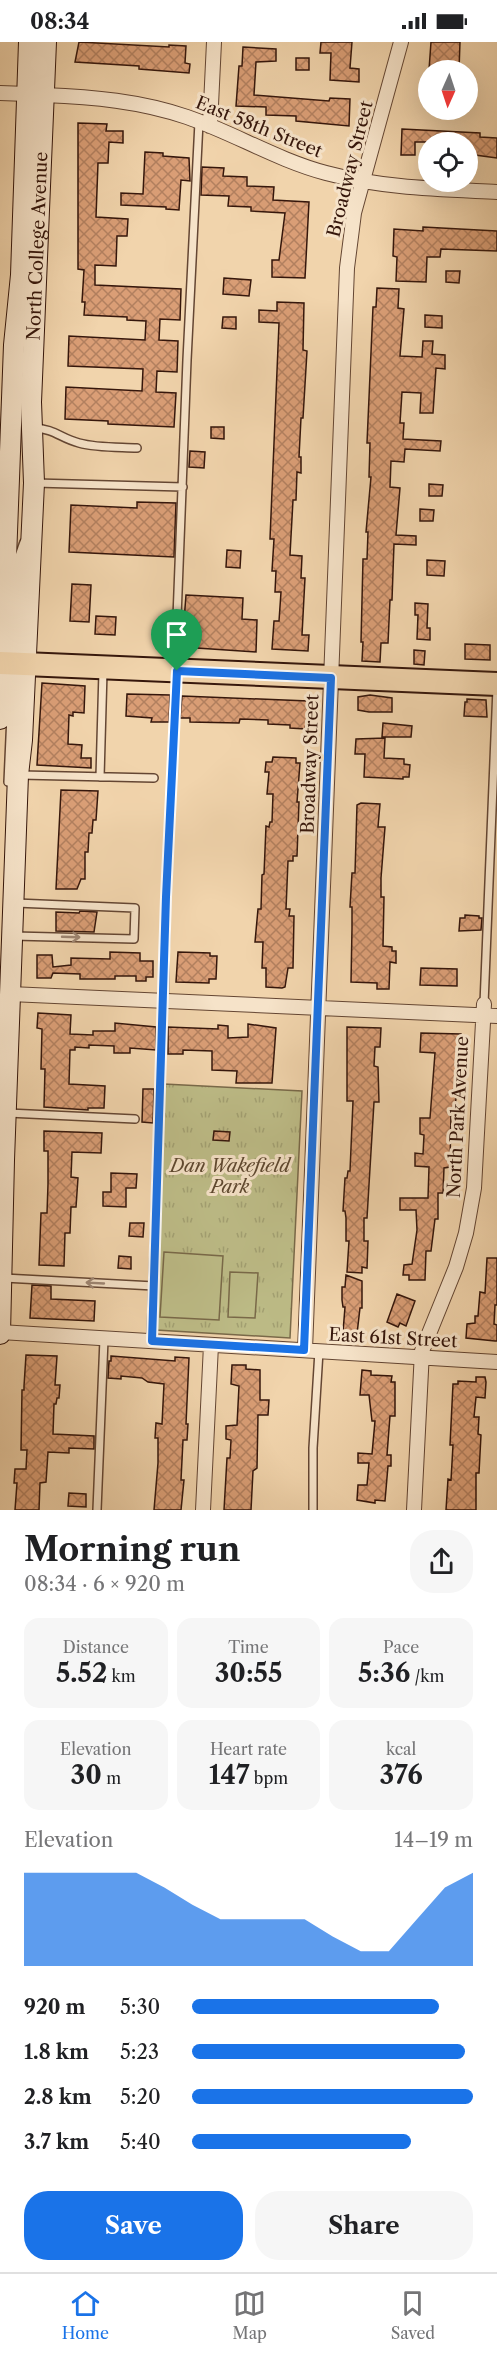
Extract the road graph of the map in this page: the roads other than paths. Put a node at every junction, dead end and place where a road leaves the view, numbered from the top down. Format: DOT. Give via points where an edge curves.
graph roads {
  1 [pos="29,42"];
  2 [pos="38,42"];
  3 [pos="46,42"];
  4 [pos="214,42"];
  5 [pos="401,42"];
  6 [pos="0,93"];
  7 [pos="35,95"];
  8 [pos="205,124"];
  9 [pos="363,181"];
  10 [pos="497,192"];
  11 [pos="19,432"];
  12 [pos="136,448"];
  13 [pos="34,483"];
  14 [pos="183,487"];
  15 [pos="7,520"];
  16 [pos="32,522"];
  17 [pos="18,560"];
  18 [pos="10,664"];
  19 [pos="103,668"];
  20 [pos="176,671"];
  21 [pos="331,678"];
  22 [pos="497,686"];
  23 [pos="0,719"];
  24 [pos="100,777"];
  25 [pos="154,778"];
  26 [pos="13,782"];
  27 [pos="13,903"];
  28 [pos="12,936"];
  29 [pos="10,994"];
  30 [pos="163,1000"];
  31 [pos="318,1007"];
  32 [pos="488,1012"];
  33 [pos="5,1113"];
  34 [pos="135,1119"];
  35 [pos="1,1278"];
  36 [pos="154,1286"];
  37 [pos="0,1333"];
  38 [pos="104,1338"];
  39 [pos="152,1341"];
  40 [pos="211,1345"];
  41 [pos="312,1351"];
  42 [pos="421,1358"];
  43 [pos="497,1362"];
  44 [pos="97,1510"];
  45 [pos="203,1510"];
  46 [pos="313,1510"];
  47 [pos="414,1510"];
  1 -- 7 [label="main road, North College Avenue"];
  2 -- 11 [label="lane, North College Avenue"];
  3 -- 7 [label="main road, North College Avenue"];
  4 -- 8 [label="street"];
  5 -- 9 [label="street, Broadway Street"];
  6 -- 7 [label="street, East 58th Street"];
  7 -- 8 [label="street, East 58th Street" via="118,100"];
  7 -- 11 [label="main road, North College Avenue" via="14,345"];
  8 -- 9 [label="street, East 58th Street" via="304,166"];
  8 -- 14 [label="lane" via="187,360"];
  9 -- 10 [label="street, East 58th Street"];
  9 -- 21 [label="street, Broadway Street" via="352,224 347,268"];
  11 -- 12 [label="lane" via="52,429 81,444"];
  11 -- 13 [label="main road, North College Avenue" via="33,449"];
  11 -- 15 [label="main road, North College Avenue"];
  13 -- 14 [label="lane"];
  13 -- 16 [label="main road, North College Avenue"];
  14 -- 20 [label="lane"];
  15 -- 17 [label="lane, North College Avenue"];
  15 -- 18 [label="main road, North College Avenue"];
  16 -- 17 [label="lane, North College Avenue"];
  16 -- 18 [label="main road, North College Avenue"];
  17 -- 18 [label="lane, North College Avenue"];
  18 -- 19 [label="main road"];
  18 -- 23 [label="main road, North College Avenue"];
  18 -- 26 [label="main road, North College Avenue" via="22,740"];
  19 -- 20 [label="main road"];
  19 -- 24 [label="lane"];
  20 -- 21 [label="main road"];
  20 -- 30 [label="lane"];
  21 -- 22 [label="main road"];
  21 -- 31 [label="street, Broadway Street"];
  22 -- 32 [label="lane"];
  24 -- 25 [label="lane"];
  24 -- 26 [label="lane"];
  26 -- 27 [label="main road, North College Avenue"];
  27 -- 28 [label="main road, North College Avenue"];
  28 -- 27 [label="lane, one-way" via="134,939 135,908"];
  28 -- 29 [label="main road, North College Avenue"];
  29 -- 30 [label="street"];
  29 -- 33 [label="main road, North College Avenue"];
  30 -- 31 [label="street"];
  30 -- 36 [label="lane"];
  31 -- 32 [label="street"];
  31 -- 41 [label="street, Broadway Street"];
  32 -- 42 [label="street, North Park Avenue" via="470,1211 456,1267"];
  33 -- 34 [label="lane"];
  33 -- 35 [label="main road, North College Avenue"];
  36 -- 35 [label="lane, one-way"];
  35 -- 37 [label="main road, North College Avenue"];
  36 -- 39 [label="lane"];
  37 -- 38 [label="street, East 61st Street"];
  38 -- 39 [label="street, East 61st Street"];
  38 -- 44 [label="lane"];
  39 -- 40 [label="street, East 61st Street"];
  40 -- 41 [label="street, East 61st Street"];
  40 -- 45 [label="street"];
  41 -- 42 [label="street, East 61st Street"];
  41 -- 46 [label="lane"];
  42 -- 43 [label="street, East 61st Street"];
  42 -- 47 [label="street, North Park Avenue"];
}
